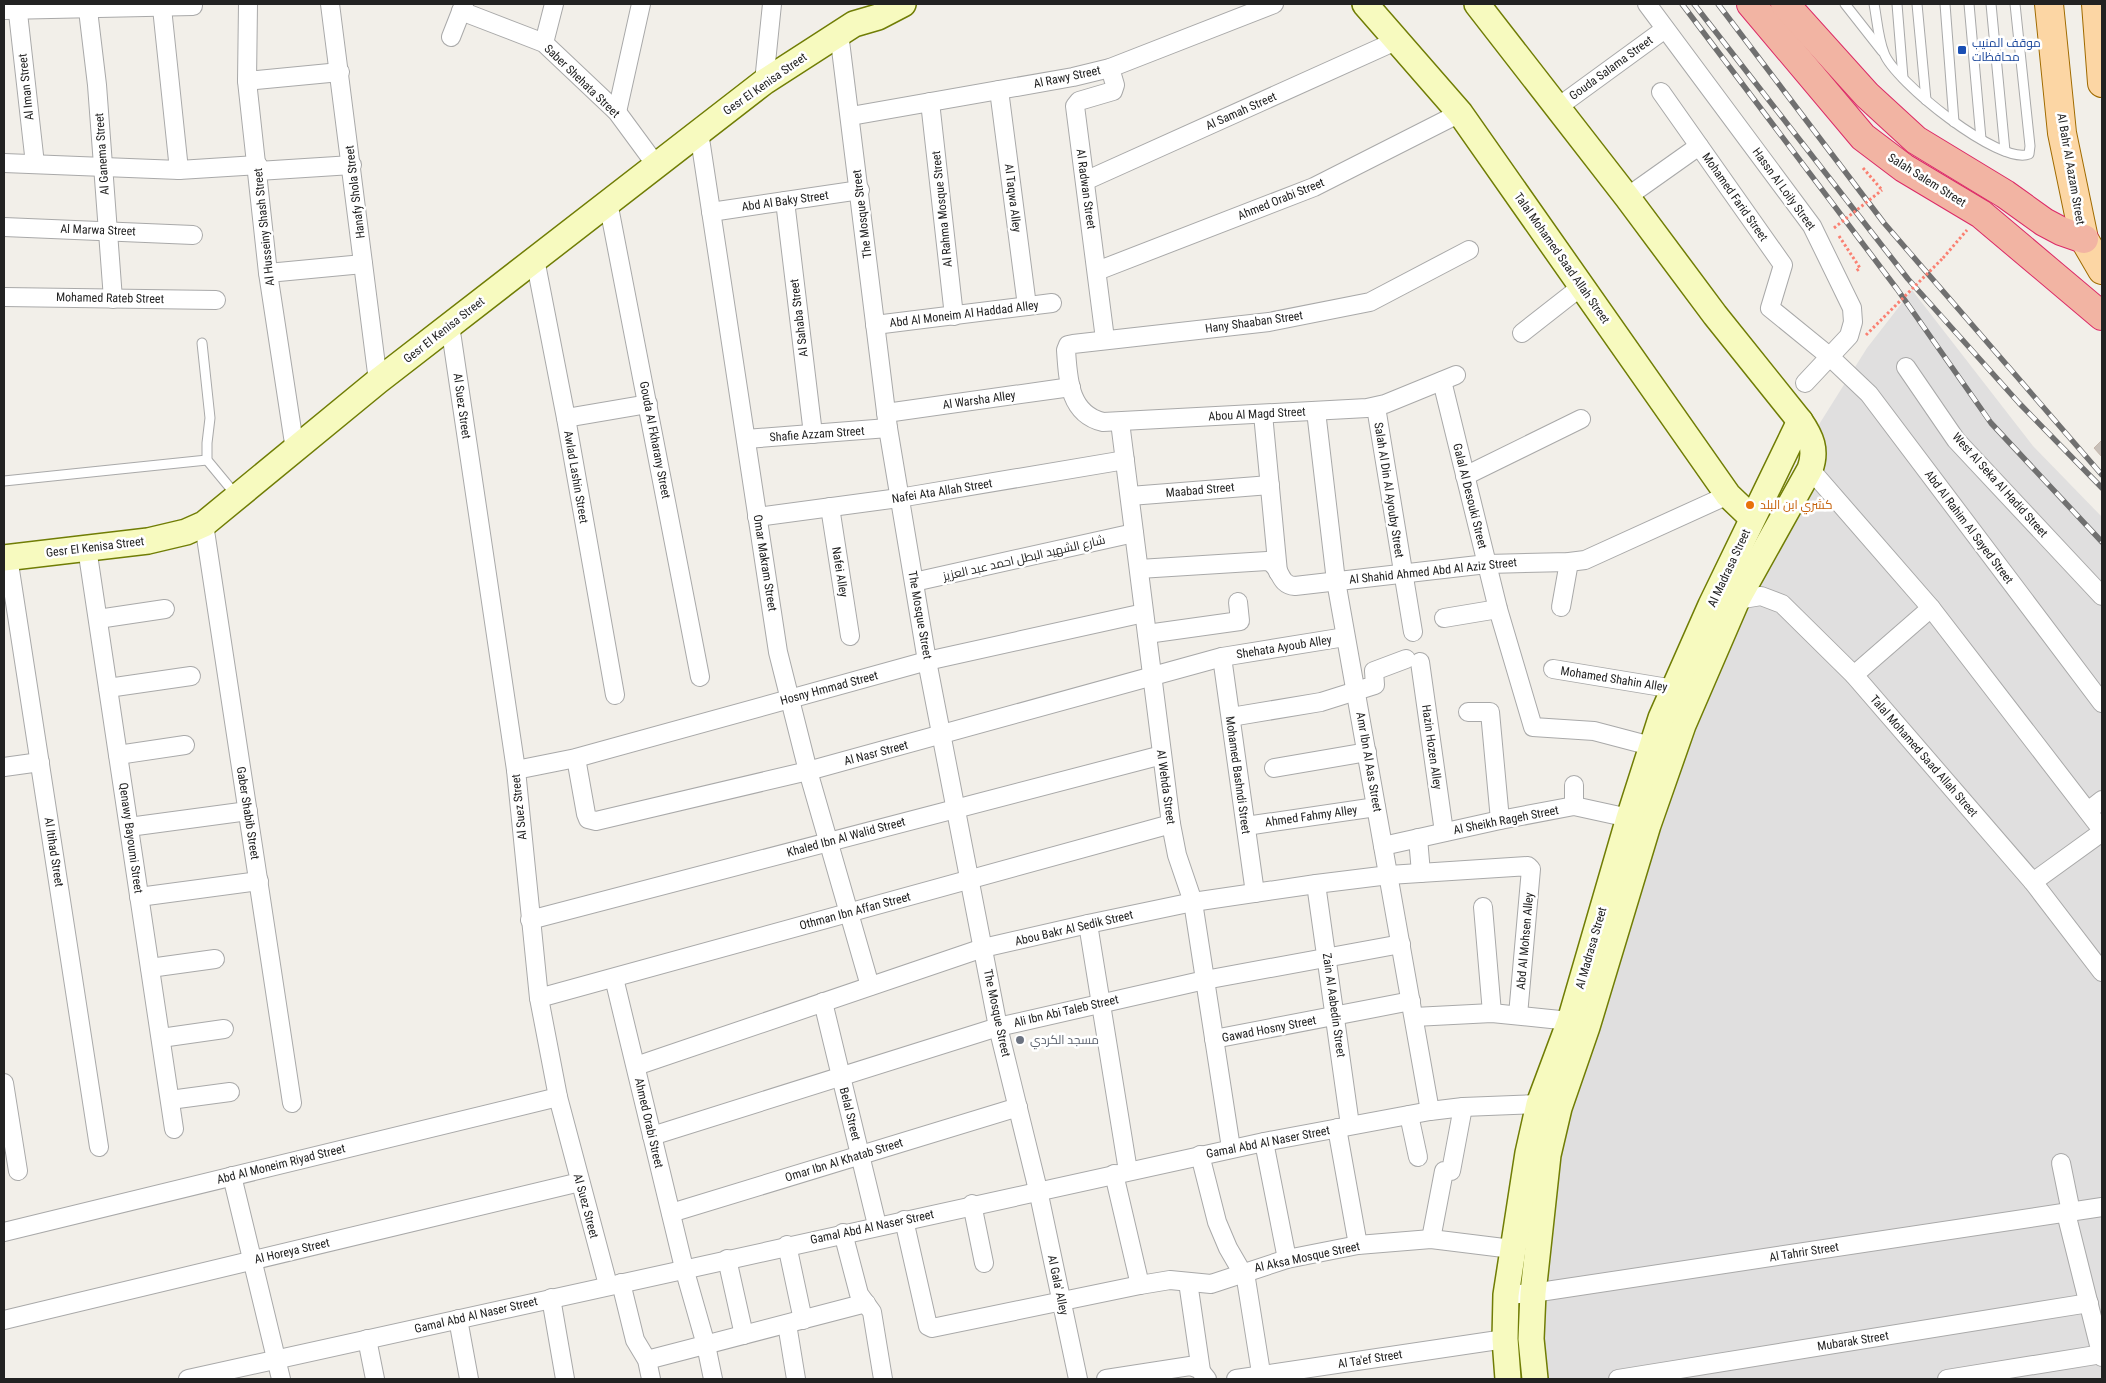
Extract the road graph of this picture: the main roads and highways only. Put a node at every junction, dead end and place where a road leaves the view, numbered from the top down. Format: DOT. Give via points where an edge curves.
graph roads {
  1 [pos="870,4"];
  2 [pos="903,4"];
  3 [pos="1365,4"];
  4 [pos="1477,4"];
  5 [pos="1751,4"];
  6 [pos="1785,4"];
  7 [pos="2049,4"];
  8 [pos="2096,4"];
  9 [pos="847,29"];
  10 [pos="2102,83"];
  11 [pos="2084,239"];
  12 [pos="2102,270"];
  13 [pos="2102,316"];
  14 [pos="1800,421"];
  15 [pos="1752,518"];
  16 [pos="6,557"];
  17 [pos="1549,1106"];
  18 [pos="1508,1379"];
  19 [pos="1534,1379"];
  1 -- 9 [label="main road, Gesr El Kenisa Street"];
  2 -- 9 [label="main road, Gesr El Kenisa Street"];
  3 -- 15 [label="main road, Talal Mohamed Saad Allah Street" via="1460,113 1728,495"];
  4 -- 14 [label="main road"];
  5 -- 13 [label="highway, Salah Salem Street" via="1863,137 1904,168 1977,211"];
  6 -- 11 [label="highway" via="1866,95 1916,140 2006,194 2044,222"];
  7 -- 11 [label="main road, Al Bahr Al Aazam Street" via="2062,133"];
  8 -- 10 [label="main road"];
  9 -- 16 [label="main road, Gesr El Kenisa Street" via="764,82 656,165 378,381 204,524 167,538"];
  11 -- 12 [label="main road, Al Bahr Al Aazam Street"];
  14 -- 15 [label="main road, Al Madrasa Street"];
  14 -- 17 [label="main road, Al Madrasa Street" via="1810,436 1814,460 1737,600 1673,753 1587,1027"];
  15 -- 17 [label="main road, Al Madrasa Street" via="1651,746 1570,1021"];
  17 -- 18 [label="main road, Al Madrasa Street" via="1528,1153 1512,1249 1506,1295"];
  17 -- 19 [label="main road, Al Madrasa Street" via="1548,1155 1532,1293"];
}
